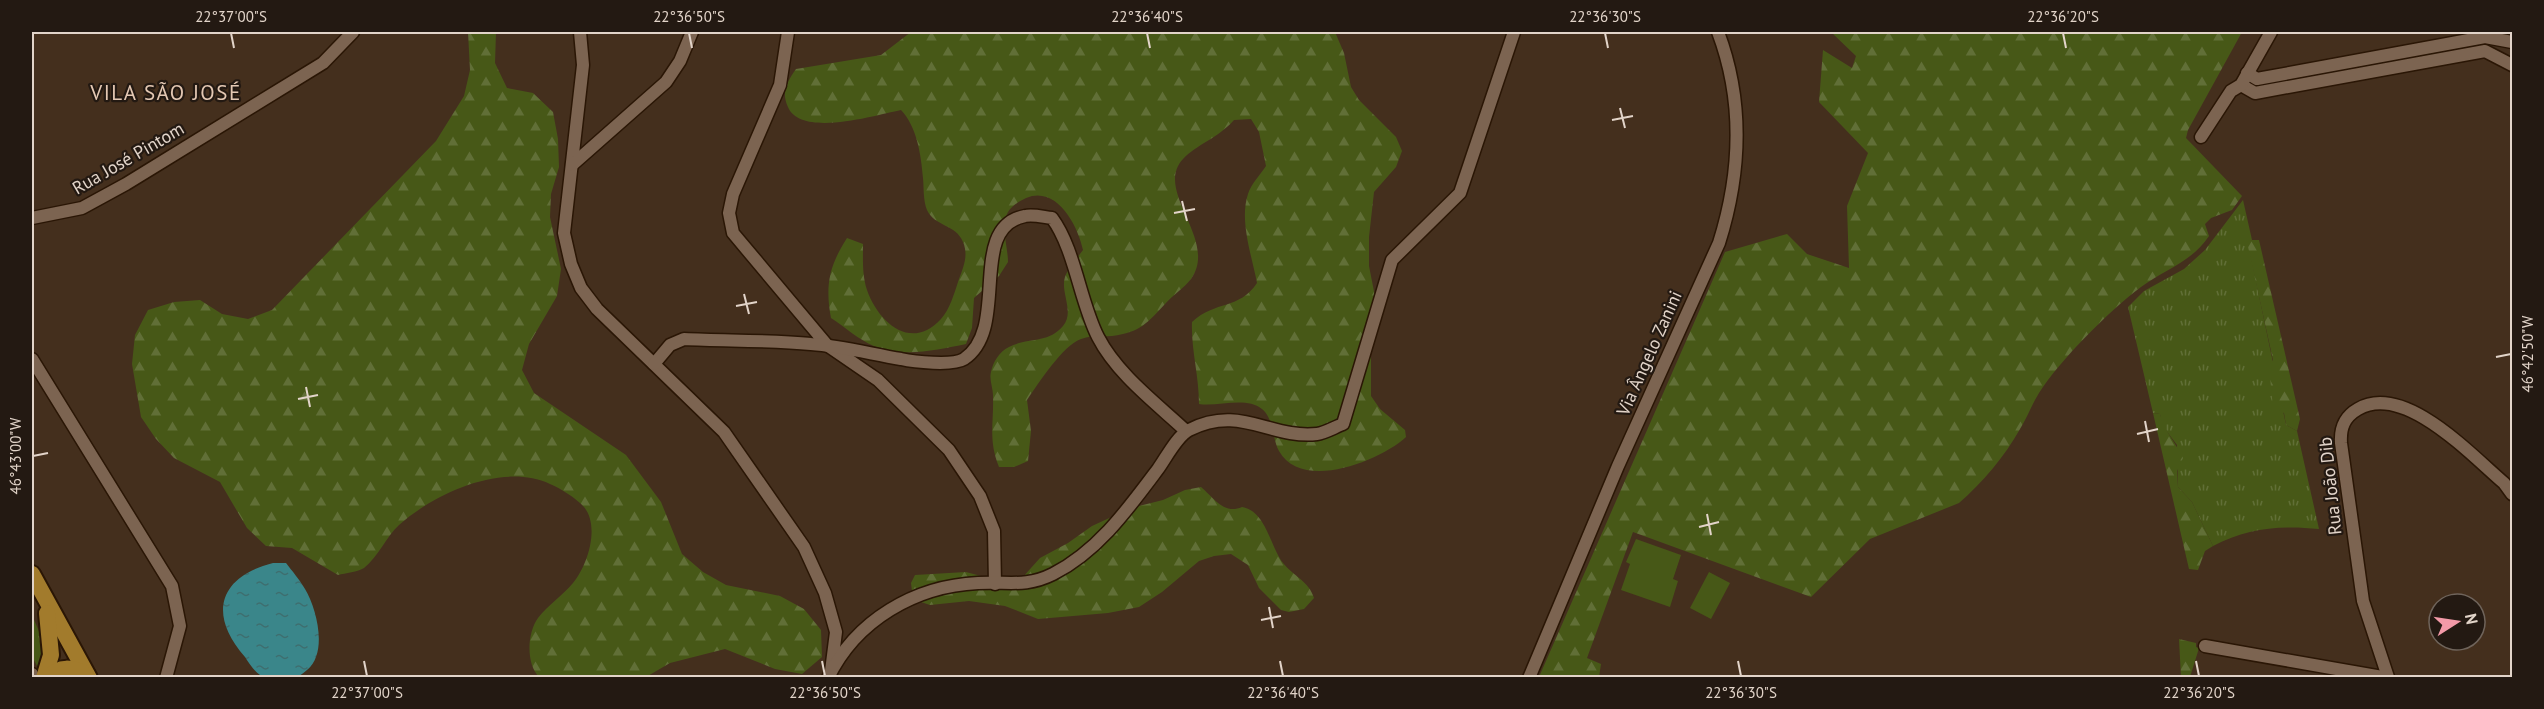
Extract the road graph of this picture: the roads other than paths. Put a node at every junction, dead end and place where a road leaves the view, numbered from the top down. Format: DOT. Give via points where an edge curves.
graph roads {
  1 [pos="353,32"];
  2 [pos="580,32"];
  3 [pos="692,32"];
  4 [pos="788,32"];
  5 [pos="1514,32"];
  6 [pos="1718,32"];
  7 [pos="2271,32"];
  8 [pos="2485,34"];
  9 [pos="2506,37"];
  10 [pos="2491,53"];
  11 [pos="2387,56"];
  12 [pos="2512,65"];
  13 [pos="2389,68"];
  14 [pos="2244,79"];
  15 [pos="2201,137"];
  16 [pos="572,165"];
  17 [pos="32,218"];
  18 [pos="827,345"];
  19 [pos="32,359"];
  20 [pos="654,364"];
  21 [pos="1186,431"];
  22 [pos="2512,494"];
  23 [pos="32,574"];
  24 [pos="995,584"];
  25 [pos="41,592"];
  26 [pos="2205,646"];
  27 [pos="829,675"];
  28 [pos="88,676"];
  29 [pos="2388,677"];
  30 [pos="46,678"];
  31 [pos="166,678"];
  32 [pos="1529,678"];
  1 -- 17 [label="street, Rua José Pintom" via="323,63 126,184 82,208"];
  2 -- 16 [label="street" via="583,65"];
  3 -- 16 [label="street" via="666,82"];
  4 -- 18 [label="street" via="780,85 753,143 729,213 733,232"];
  5 -- 21 [label="street" via="1460,193 1392,260 1343,424 1318,434 1218,419"];
  6 -- 32 [label="street, Via Ângelo Zanini" via="1736,105 1736,159 1728,214 1719,243 1618,466"];
  7 -- 14 [label="street"];
  8 -- 9 [label="street"];
  8 -- 10 [label="street"];
  8 -- 11 [label="street"];
  9 -- 10 [label="street"];
  10 -- 12 [label="street"];
  10 -- 13 [label="street"];
  11 -- 13 [label="street"];
  11 -- 14 [label="street"];
  13 -- 14 [label="street" via="2254,93"];
  14 -- 15 [label="street" via="2231,91"];
  16 -- 20 [label="street" via="564,233 571,264 581,288 597,309"];
  18 -- 20 [label="street" via="684,339 670,345"];
  18 -- 21 [label="street" via="916,362 961,362 975,350 986,330 998,233 1007,223 1025,216 1052,218 1063,233 1098,337 1122,371"];
  18 -- 24 [label="street" via="878,380 949,450 980,496 994,531"];
  19 -- 31 [label="street" via="164,569 177,603 180,626"];
  20 -- 27 [label="street" via="724,432 804,547 825,592 836,632"];
  21 -- 24 [label="street" via="1117,524 1070,565 1035,584"];
  22 -- 29 [label="street, Rua João Dib" via="2433,424 2406,407 2388,402 2372,404 2346,418 2340,430 2341,443 2359,580"];
  23 -- 25 [label="main road"];
  24 -- 27 [label="street" via="977,582 915,595 870,622"];
  25 -- 28 [label="main road"];
  25 -- 30 [label="main road" via="52,638"];
  26 -- 29 [label="street"];
  28 -- 30 [label="main road" via="64,668"];
}
